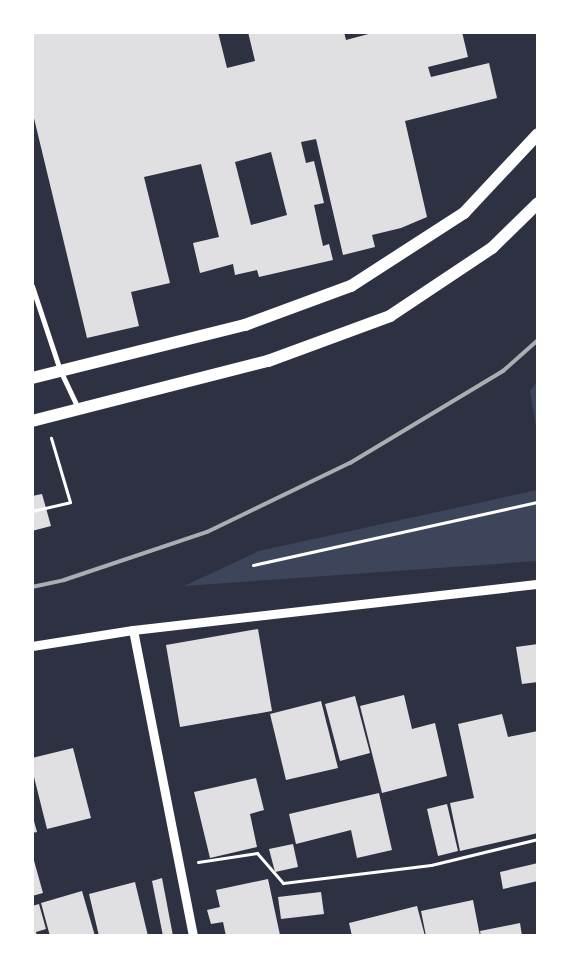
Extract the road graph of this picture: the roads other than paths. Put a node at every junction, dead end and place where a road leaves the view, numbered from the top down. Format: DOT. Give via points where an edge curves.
graph roads {
  1 [pos="538,134"];
  2 [pos="538,203"];
  3 [pos="32,286"];
  4 [pos="60,370"];
  5 [pos="32,378"];
  6 [pos="78,409"];
  7 [pos="32,421"];
  8 [pos="538,584"];
  9 [pos="133,630"];
  10 [pos="32,646"];
  11 [pos="193,936"];
  1 -- 4 [label="main road" via="464,213 351,286 245,325"];
  2 -- 6 [label="main road" via="492,248 390,316 268,361"];
  3 -- 4 [label="street"];
  4 -- 5 [label="main road"];
  4 -- 6 [label="street"];
  6 -- 7 [label="main road"];
  8 -- 9 [label="street"];
  9 -- 10 [label="street"];
  9 -- 11 [label="street"];
}
